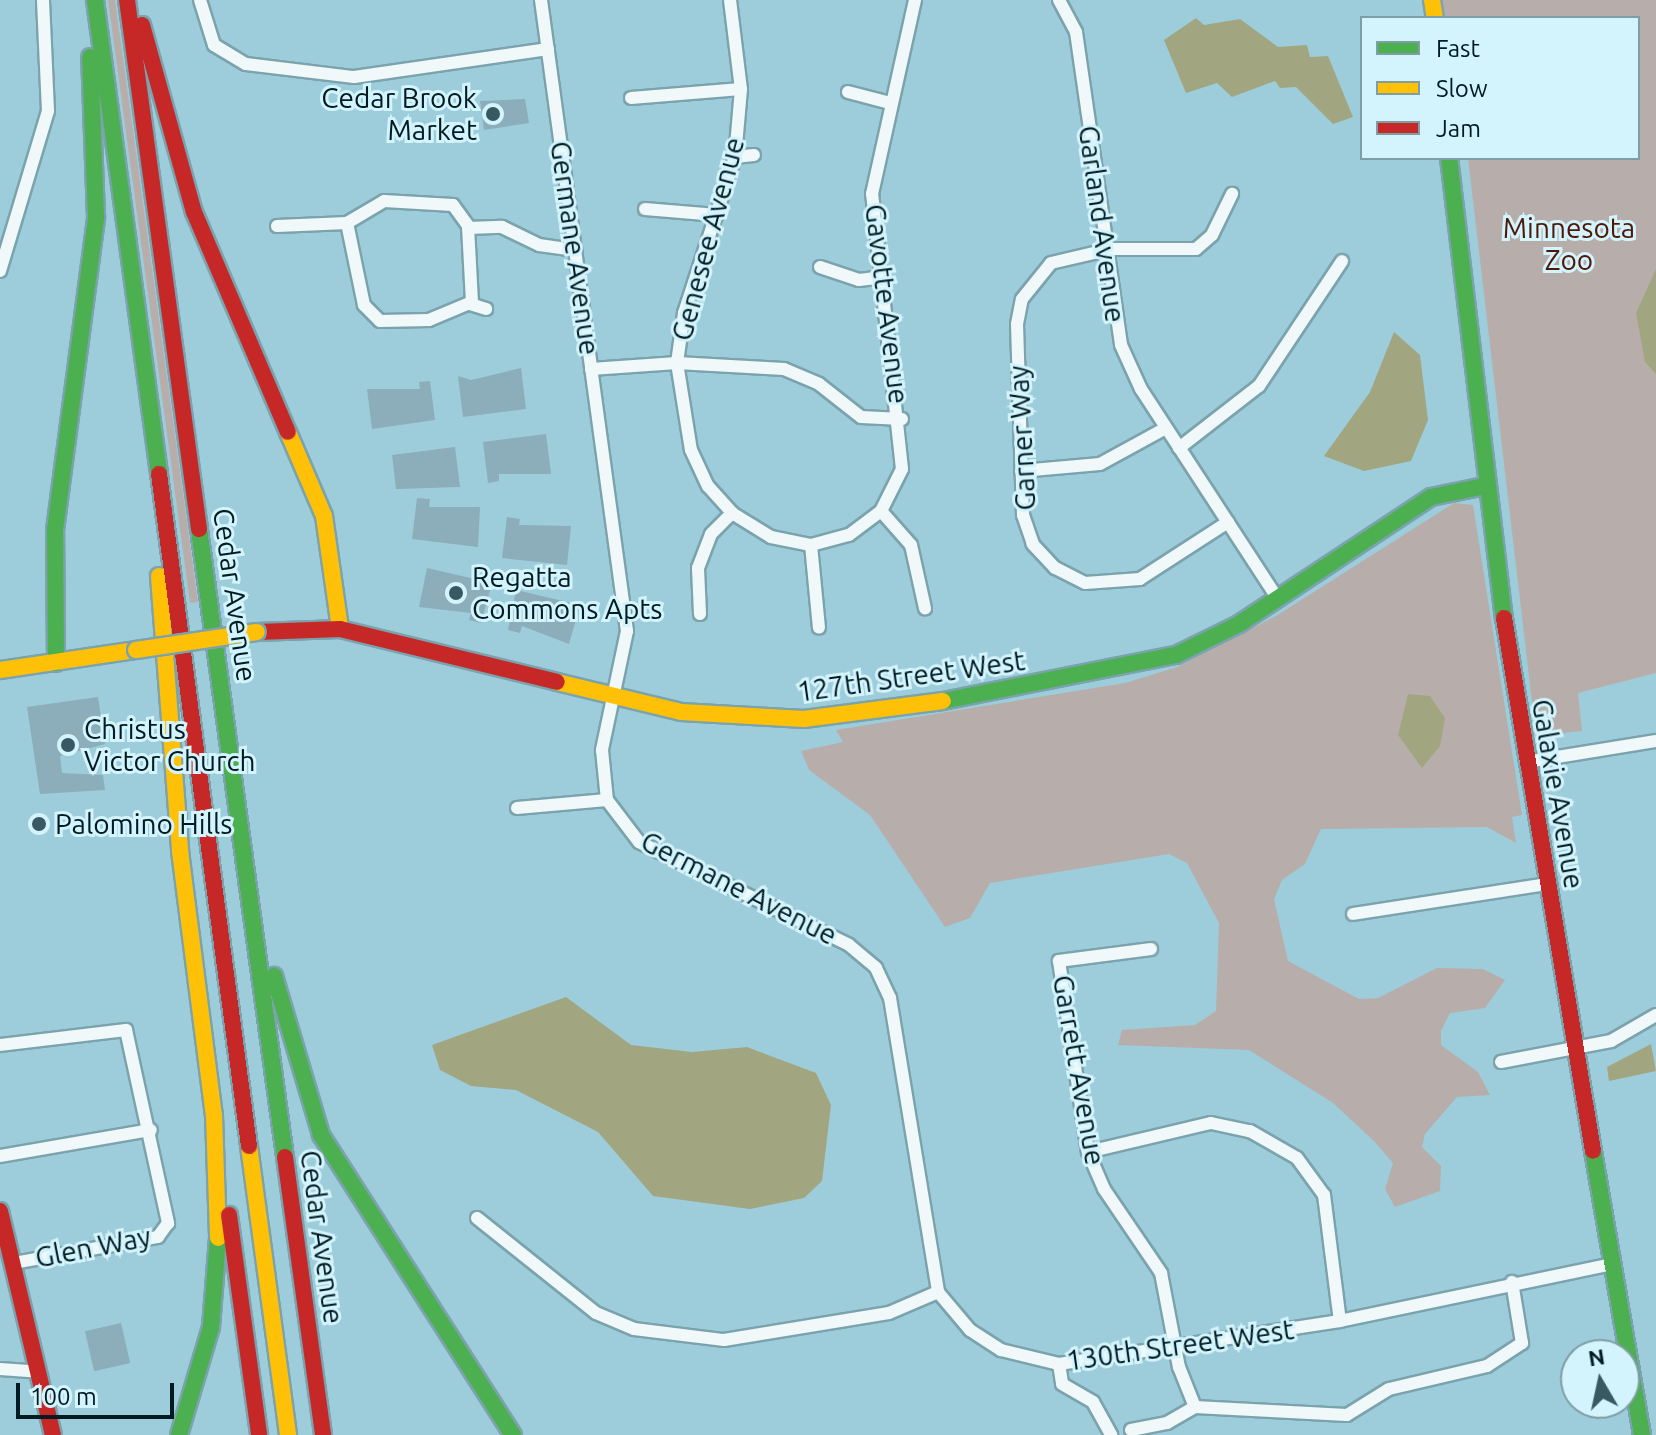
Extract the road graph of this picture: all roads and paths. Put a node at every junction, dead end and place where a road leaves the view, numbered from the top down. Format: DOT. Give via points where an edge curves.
graph roads {
  1 [pos="43,0"];
  2 [pos="88,0"];
  3 [pos="95,0"];
  4 [pos="127,0"];
  5 [pos="135,0"];
  6 [pos="200,0"];
  7 [pos="541,0"];
  8 [pos="730,0"];
  9 [pos="915,0"];
  10 [pos="1059,0"];
  11 [pos="548,49"];
  12 [pos="741,89"];
  13 [pos="848,92"];
  14 [pos="631,98"];
  15 [pos="890,103"];
  16 [pos="754,155"];
  17 [pos="735,157"];
  18 [pos="1449,160"];
  19 [pos="1232,194"];
  20 [pos="645,209"];
  21 [pos="717,215"];
  22 [pos="347,223"];
  23 [pos="277,226"];
  24 [pos="468,228"];
  25 [pos="576,250"];
  26 [pos="1102,250"];
  27 [pos="1342,261"];
  28 [pos="820,267"];
  29 [pos="0,271"];
  30 [pos="882,277"];
  31 [pos="470,304"];
  32 [pos="486,309"];
  33 [pos="677,363"];
  34 [pos="591,369"];
  35 [pos="902,419"];
  36 [pos="1166,428"];
  37 [pos="1179,448"];
  38 [pos="157,464"];
  39 [pos="1021,471"];
  40 [pos="1484,486"];
  41 [pos="881,511"];
  42 [pos="732,513"];
  43 [pos="1228,522"];
  44 [pos="811,545"];
  45 [pos="1278,599"];
  46 [pos="925,608"];
  47 [pos="700,614"];
  48 [pos="819,628"];
  49 [pos="340,629"];
  50 [pos="56,663"];
  51 [pos="0,670"];
  52 [pos="615,699"];
  53 [pos="1656,741"];
  54 [pos="1526,762"];
  55 [pos="607,800"];
  56 [pos="517,808"];
  57 [pos="240,824"];
  58 [pos="1547,884"];
  59 [pos="1353,914"];
  60 [pos="1151,949"];
  61 [pos="1656,1015"];
  62 [pos="0,1045"];
  63 [pos="1574,1049"];
  64 [pos="1501,1062"];
  65 [pos="214,1115"];
  66 [pos="151,1130"];
  67 [pos="1088,1152"];
  68 [pos="0,1156"];
  69 [pos="0,1211"];
  70 [pos="477,1218"];
  71 [pos="13,1263"];
  72 [pos="1613,1264"];
  73 [pos="1512,1282"];
  74 [pos="938,1292"];
  75 [pos="1340,1321"];
  76 [pos="1175,1348"];
  77 [pos="1059,1364"];
  78 [pos="0,1369"];
  79 [pos="39,1372"];
  80 [pos="1195,1407"];
  81 [pos="1131,1430"];
  82 [pos="53,1435"];
  83 [pos="179,1435"];
  84 [pos="259,1435"];
  85 [pos="288,1435"];
  86 [pos="323,1435"];
  87 [pos="513,1435"];
  88 [pos="1111,1435"];
  89 [pos="1642,1435"];
  1 -- 29 [label="street" via="48,111"];
  2 -- 50 [label="main road" via="96,217 55,530"];
  3 -- 38 [label="main road, Cedar Avenue"];
  4 -- 57 [label="main road, Cedar Avenue"];
  5 -- 49 [label="main road" via="194,212 324,516"];
  6 -- 11 [label="street" via="214,45 246,64 354,77"];
  7 -- 11 [label="street, Germane Avenue"];
  8 -- 12 [label="street, Genesee Avenue"];
  9 -- 15 [label="street, Gavotte Avenue"];
  10 -- 26 [label="street, Garland Avenue" via="1076,32"];
  11 -- 25 [label="street, Germane Avenue"];
  12 -- 14 [label="street"];
  12 -- 17 [label="street, Genesee Avenue"];
  13 -- 15 [label="street"];
  15 -- 30 [label="street, Gavotte Avenue" via="872,194"];
  16 -- 17 [label="street"];
  17 -- 21 [label="street, Genesee Avenue"];
  18 -- 40 [label="main road, Galaxie Avenue"];
  19 -- 26 [label="street, Garner Way" via="1212,235 1196,249"];
  20 -- 21 [label="street"];
  21 -- 33 [label="street, Genesee Avenue" via="684,313"];
  22 -- 23 [label="street"];
  22 -- 24 [label="street" via="384,201 433,200 453,205"];
  22 -- 31 [label="street" via="364,305 380,321 429,320"];
  24 -- 25 [label="street" via="502,227 539,245"];
  24 -- 31 [label="street"];
  25 -- 34 [label="street, Germane Avenue"];
  26 -- 36 [label="street, Garland Avenue" via="1121,345"];
  26 -- 39 [label="street, Garner Way" via="1051,263 1022,299"];
  27 -- 37 [label="street" via="1259,386"];
  28 -- 30 [label="street" via="859,280"];
  30 -- 35 [label="street, Gavotte Avenue"];
  31 -- 32 [label="street"];
  33 -- 34 [label="street"];
  33 -- 35 [label="street" via="784,369 819,384 861,417"];
  33 -- 42 [label="street, Genesee Avenue" via="691,450"];
  34 -- 52 [label="street, Germane Avenue" via="627,631"];
  35 -- 41 [label="street, Gavotte Avenue" via="902,469"];
  36 -- 37 [label="street, Garland Avenue"];
  36 -- 39 [label="street" via="1100,464"];
  37 -- 43 [label="street, Garland Avenue"];
  38 -- 65 [label="main road" via="172,759"];
  38 -- 85 [label="main road, Cedar Avenue"];
  39 -- 43 [label="street, Garner Way" via="1033,544 1055,568 1085,583 1140,579"];
  40 -- 45 [label="main road, 127th Street West" via="1431,497"];
  40 -- 54 [label="main road, Galaxie Avenue"];
  41 -- 44 [label="street" via="849,535"];
  41 -- 46 [label="street" via="911,545"];
  42 -- 44 [label="street" via="771,537"];
  42 -- 47 [label="street" via="711,534 698,568"];
  43 -- 45 [label="street, Garland Avenue"];
  44 -- 48 [label="street"];
  45 -- 52 [label="main road, 127th Street West" via="1213,638 1142,665 876,712 742,719"];
  49 -- 50 [label="main road, 127th Street West, bridge" via="257,632"];
  49 -- 52 [label="main road, 127th Street West"];
  50 -- 51 [label="main road, 127th Street West"];
  52 -- 55 [label="street, Germane Avenue" via="602,750"];
  53 -- 54 [label="street"];
  54 -- 58 [label="main road, Galaxie Avenue"];
  55 -- 56 [label="street"];
  55 -- 74 [label="street, Germane Avenue" via="639,842 849,945 876,968 890,998"];
  57 -- 86 [label="main road, Cedar Avenue"];
  57 -- 87 [label="main road" via="289,1045 321,1135"];
  58 -- 59 [label="street"];
  58 -- 63 [label="main road, Galaxie Avenue"];
  60 -- 67 [label="street, Garrett Avenue" via="1059,961"];
  61 -- 63 [label="street" via="1611,1041"];
  62 -- 66 [label="street, Glen Way" via="116,1027 129,1033"];
  63 -- 64 [label="street"];
  63 -- 72 [label="main road, Galaxie Avenue"];
  65 -- 83 [label="main road" via="218,1241 211,1327"];
  65 -- 84 [label="main road"];
  66 -- 68 [label="street"];
  66 -- 71 [label="street, Glen Way" via="166,1233"];
  67 -- 75 [label="street" via="1211,1123 1250,1131 1297,1158 1324,1195"];
  67 -- 76 [label="street, Garrett Avenue" via="1104,1189 1161,1273"];
  69 -- 71 [label="main road"];
  70 -- 74 [label="street" via="596,1313 678,1338 724,1340 889,1313"];
  71 -- 79 [label="main road"];
  72 -- 73 [label="street, 130th Street West"];
  72 -- 89 [label="main road, Galaxie Avenue"];
  73 -- 75 [label="street, 130th Street West"];
  73 -- 80 [label="street" via="1522,1343 1487,1366 1389,1389 1347,1415"];
  74 -- 77 [label="street, 130th Street West" via="970,1330 1001,1350"];
  75 -- 76 [label="street, 130th Street West"];
  76 -- 77 [label="street, 130th Street West"];
  76 -- 80 [label="street, Garrett Avenue"];
  77 -- 88 [label="street" via="1062,1384 1093,1402"];
  78 -- 79 [label="street"];
  79 -- 82 [label="main road"];
  80 -- 81 [label="street" via="1167,1423"];
}
